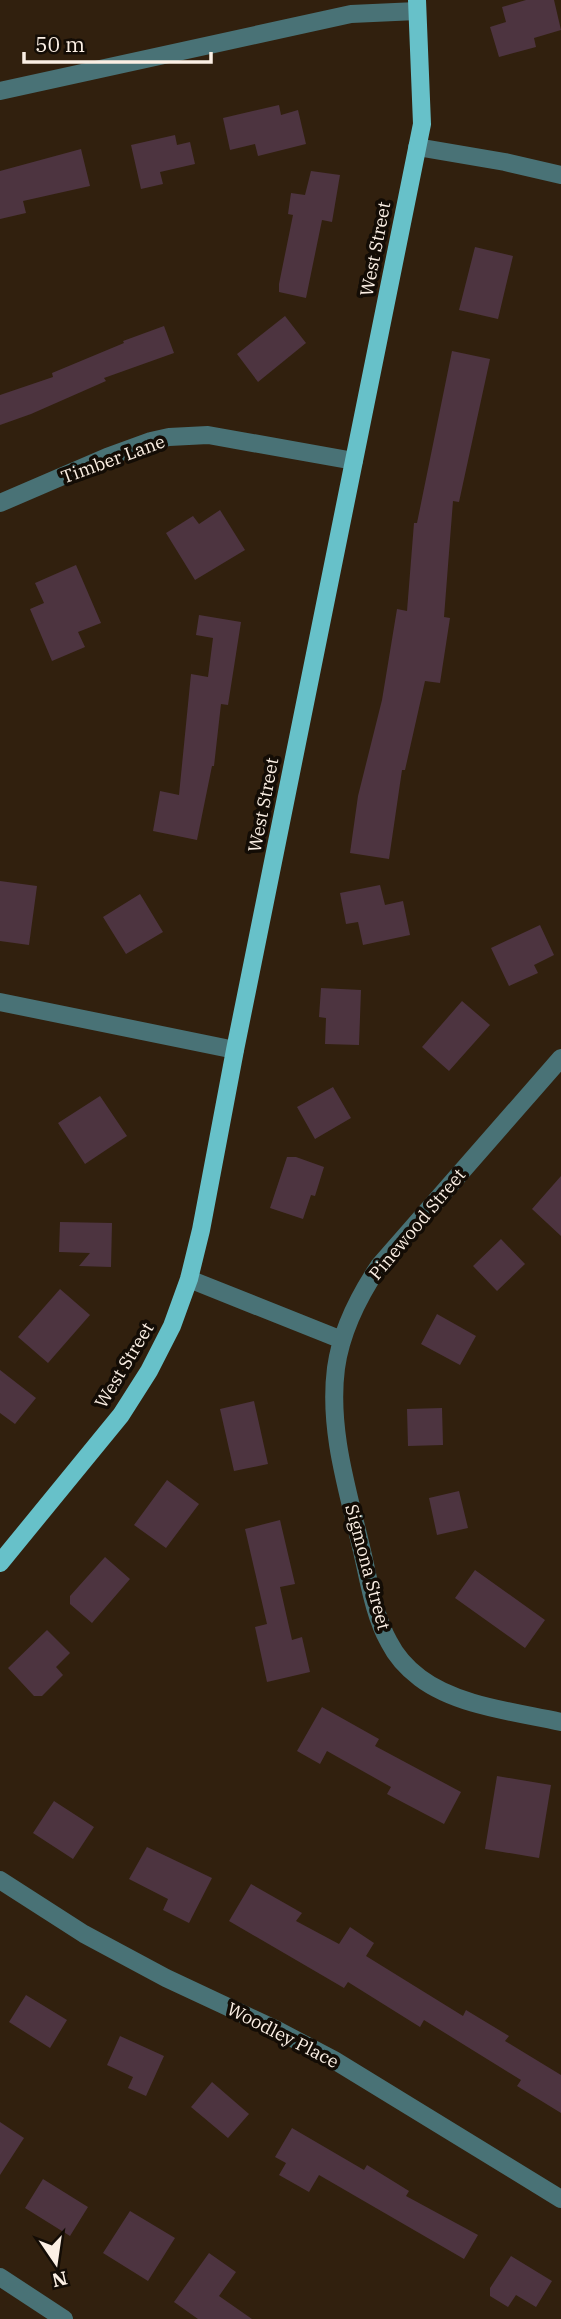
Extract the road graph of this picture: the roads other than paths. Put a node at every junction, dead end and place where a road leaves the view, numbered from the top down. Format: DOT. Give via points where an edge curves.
graph roads {
  1 [pos="417,5"];
  2 [pos="0,91"];
  3 [pos="417,147"];
  4 [pos="561,175"];
  5 [pos="354,461"];
  6 [pos="0,503"];
  7 [pos="0,1002"];
  8 [pos="235,1051"];
  9 [pos="561,1058"];
  10 [pos="189,1279"];
  11 [pos="342,1340"];
  12 [pos="0,1563"];
  13 [pos="561,1722"];
  14 [pos="0,1880"];
  15 [pos="561,2199"];
  16 [pos="0,2277"];
  17 [pos="64,2319"];
  1 -- 2 [label="street" via="351,15"];
  1 -- 3 [label="main road, West Street" via="422,124"];
  3 -- 4 [label="street"];
  3 -- 5 [label="main road, West Street"];
  5 -- 6 [label="street, Timber Lane" via="208,435 169,437 107,457"];
  5 -- 8 [label="main road, West Street"];
  7 -- 8 [label="street"];
  8 -- 10 [label="main road, West Street"];
  9 -- 11 [label="street, Pinewood Street" via="379,1266"];
  10 -- 11 [label="street"];
  10 -- 12 [label="main road, West Street" via="172,1326 121,1415"];
  11 -- 13 [label="street, Sigmona Street" via="336,1368 336,1438 377,1614 389,1643 404,1663 455,1698"];
  14 -- 15 [label="street, Woodley Place" via="84,1934 334,2060"];
  16 -- 17 [label="street"];
}
